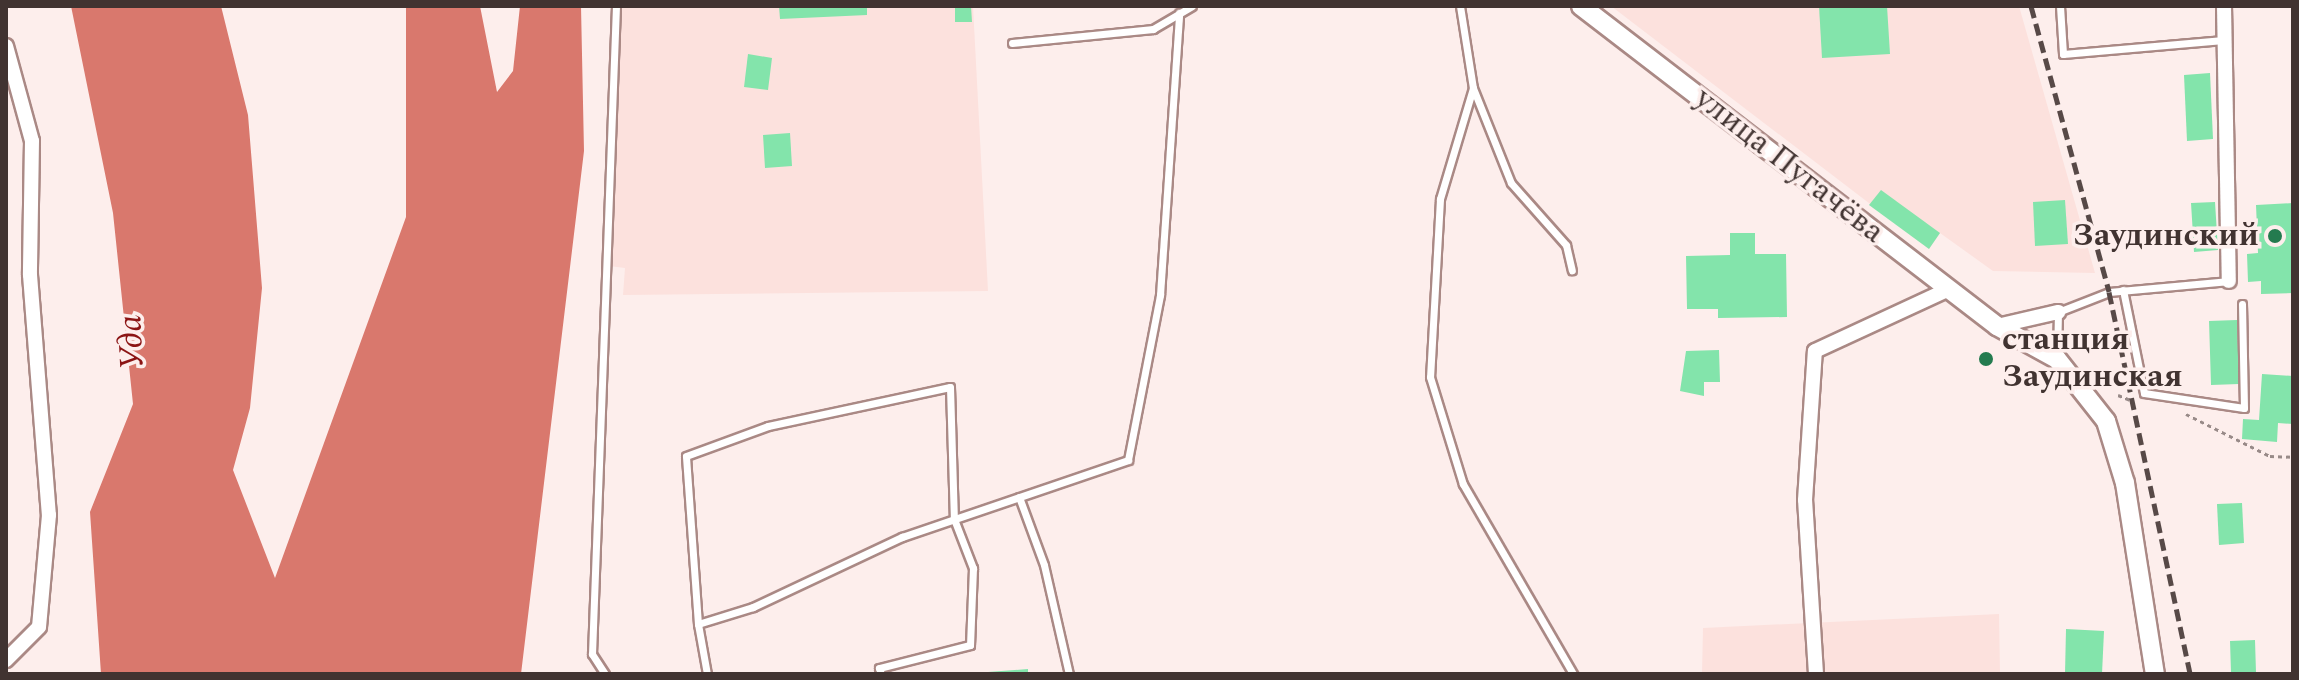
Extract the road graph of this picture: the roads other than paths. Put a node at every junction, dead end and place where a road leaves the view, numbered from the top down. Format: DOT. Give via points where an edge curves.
graph roads {
  1 [pos="616,6"];
  2 [pos="1192,6"];
  3 [pos="1460,6"];
  4 [pos="1581,6"];
  5 [pos="2060,6"];
  6 [pos="2224,6"];
  7 [pos="1179,13"];
  8 [pos="2223,40"];
  9 [pos="1012,43"];
  10 [pos="6,46"];
  11 [pos="1473,88"];
  12 [pos="1572,270"];
  13 [pos="2229,281"];
  14 [pos="1949,289"];
  15 [pos="2123,290"];
  16 [pos="2242,304"];
  17 [pos="2058,312"];
  18 [pos="1997,326"];
  19 [pos="2057,359"];
  20 [pos="1019,497"];
  21 [pos="954,519"];
  22 [pos="698,624"];
  23 [pos="6,660"];
  24 [pos="605,674"];
  25 [pos="707,674"];
  26 [pos="881,674"];
  27 [pos="1069,674"];
  28 [pos="1573,674"];
  29 [pos="1816,674"];
  30 [pos="2155,674"];
  1 -- 24 [label="lane" via="592,654"];
  2 -- 7 [label="lane"];
  3 -- 11 [label="lane"];
  4 -- 14 [label="street, улица Пугачёва"];
  5 -- 8 [label="lane" via="2063,54"];
  6 -- 8 [label="street"];
  7 -- 9 [label="lane" via="1153,29"];
  7 -- 20 [label="lane" via="1160,295 1128,460"];
  8 -- 13 [label="street"];
  10 -- 23 [label="street" via="32,141 30,275 49,515 39,627"];
  11 -- 12 [label="lane" via="1511,183 1566,245"];
  11 -- 28 [label="lane" via="1440,199 1430,377 1463,484"];
  13 -- 15 [label="lane"];
  14 -- 18 [label="street, улица Пугачёва"];
  14 -- 29 [label="street" via="1815,351 1805,500"];
  15 -- 16 [label="lane" via="2144,393 2244,408"];
  15 -- 17 [label="lane"];
  17 -- 18 [label="street"];
  17 -- 19 [label="lane"];
  18 -- 19 [label="street, улица Пугачёва"];
  19 -- 30 [label="street, улица Пугачёва" via="2106,421"];
  20 -- 21 [label="lane"];
  20 -- 27 [label="lane" via="1044,565"];
  21 -- 22 [label="lane" via="753,607"];
  21 -- 22 [label="lane" via="950,387 768,426 686,456"];
  21 -- 26 [label="lane" via="973,568 970,645 879,668"];
  22 -- 25 [label="lane"];
}
